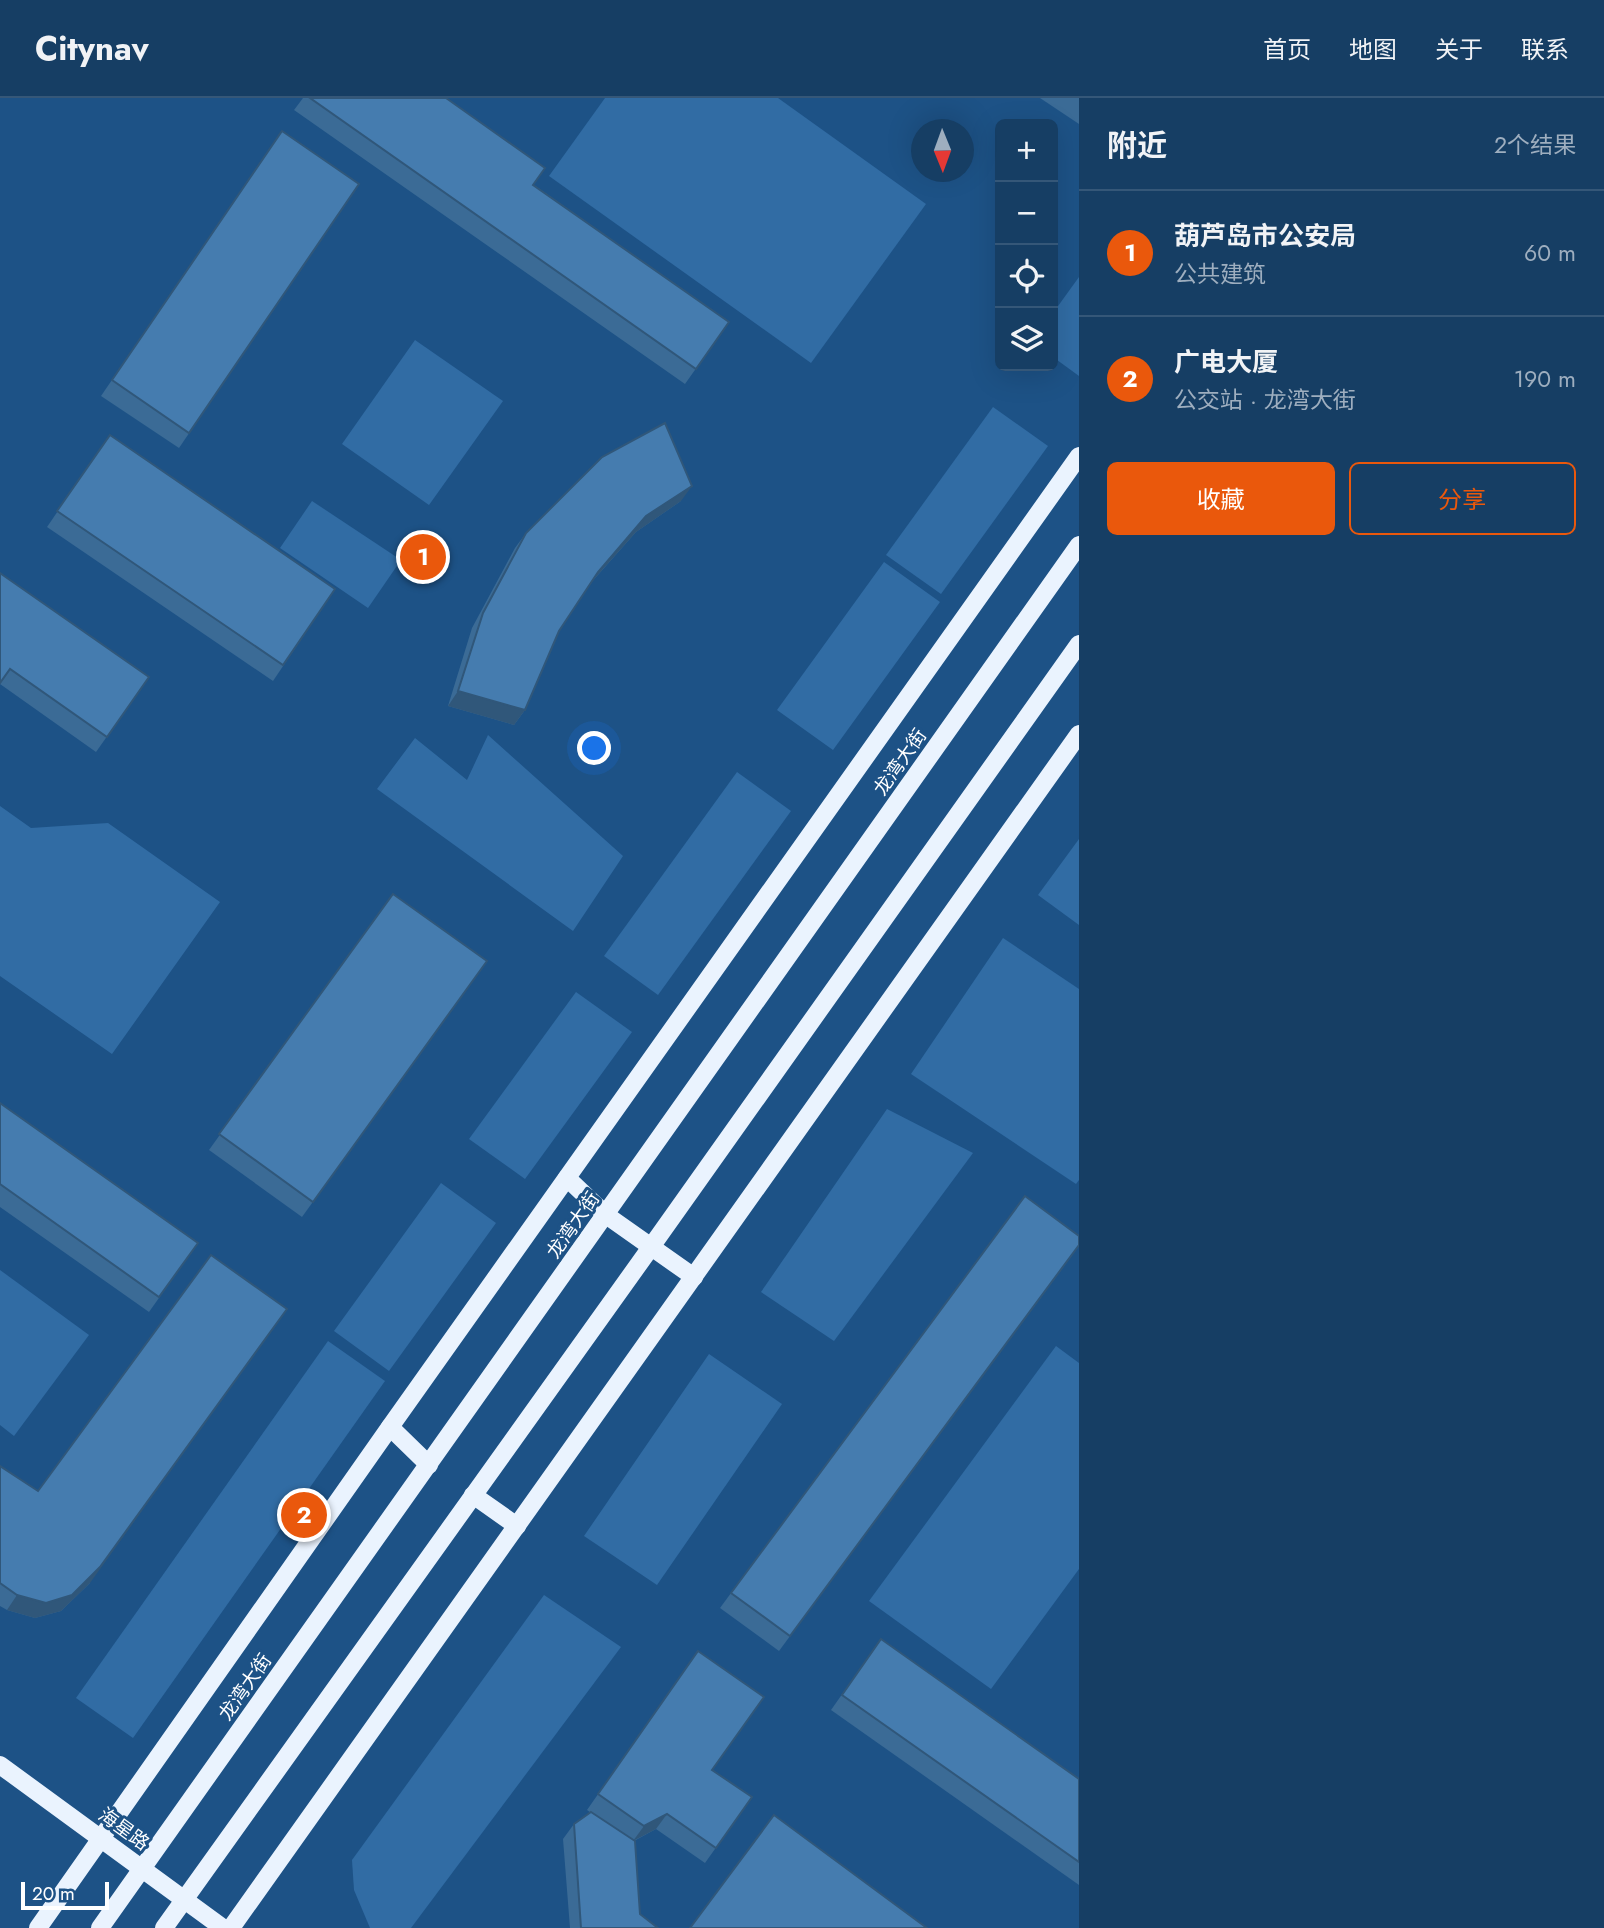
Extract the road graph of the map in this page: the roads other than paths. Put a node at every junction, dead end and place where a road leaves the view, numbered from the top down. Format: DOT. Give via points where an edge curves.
graph roads {
  1 [pos="1079,456"];
  2 [pos="1079,545"];
  3 [pos="1079,644"];
  4 [pos="1079,734"];
  5 [pos="567,1178"];
  6 [pos="606,1216"];
  7 [pos="651,1247"];
  8 [pos="694,1277"];
  9 [pos="390,1427"];
  10 [pos="429,1465"];
  11 [pos="473,1495"];
  12 [pos="517,1526"];
  13 [pos="0,1765"];
  14 [pos="101,1838"];
  15 [pos="142,1868"];
  16 [pos="184,1899"];
  17 [pos="38,1928"];
  18 [pos="100,1928"];
  19 [pos="164,1928"];
  20 [pos="223,1928"];
  21 [pos="231,1928"];
  1 -- 5 [label="main road"];
  2 -- 6 [label="main road, 龙湾大街"];
  3 -- 7 [label="main road"];
  4 -- 8 [label="main road"];
  5 -- 6 [label="main road"];
  5 -- 9 [label="main road"];
  6 -- 7 [label="main road"];
  6 -- 10 [label="main road, 龙湾大街"];
  7 -- 8 [label="main road"];
  7 -- 11 [label="main road"];
  8 -- 12 [label="main road"];
  9 -- 10 [label="main road"];
  9 -- 14 [label="main road"];
  10 -- 15 [label="main road, 龙湾大街"];
  11 -- 12 [label="main road"];
  11 -- 16 [label="main road"];
  12 -- 21 [label="main road"];
  13 -- 14 [label="main road, 海星路"];
  14 -- 15 [label="main road, 海星路"];
  14 -- 17 [label="main road"];
  15 -- 16 [label="main road, 海星路"];
  15 -- 18 [label="main road, 龙湾大街"];
  16 -- 19 [label="main road"];
  16 -- 20 [label="main road, 海星路"];
}
